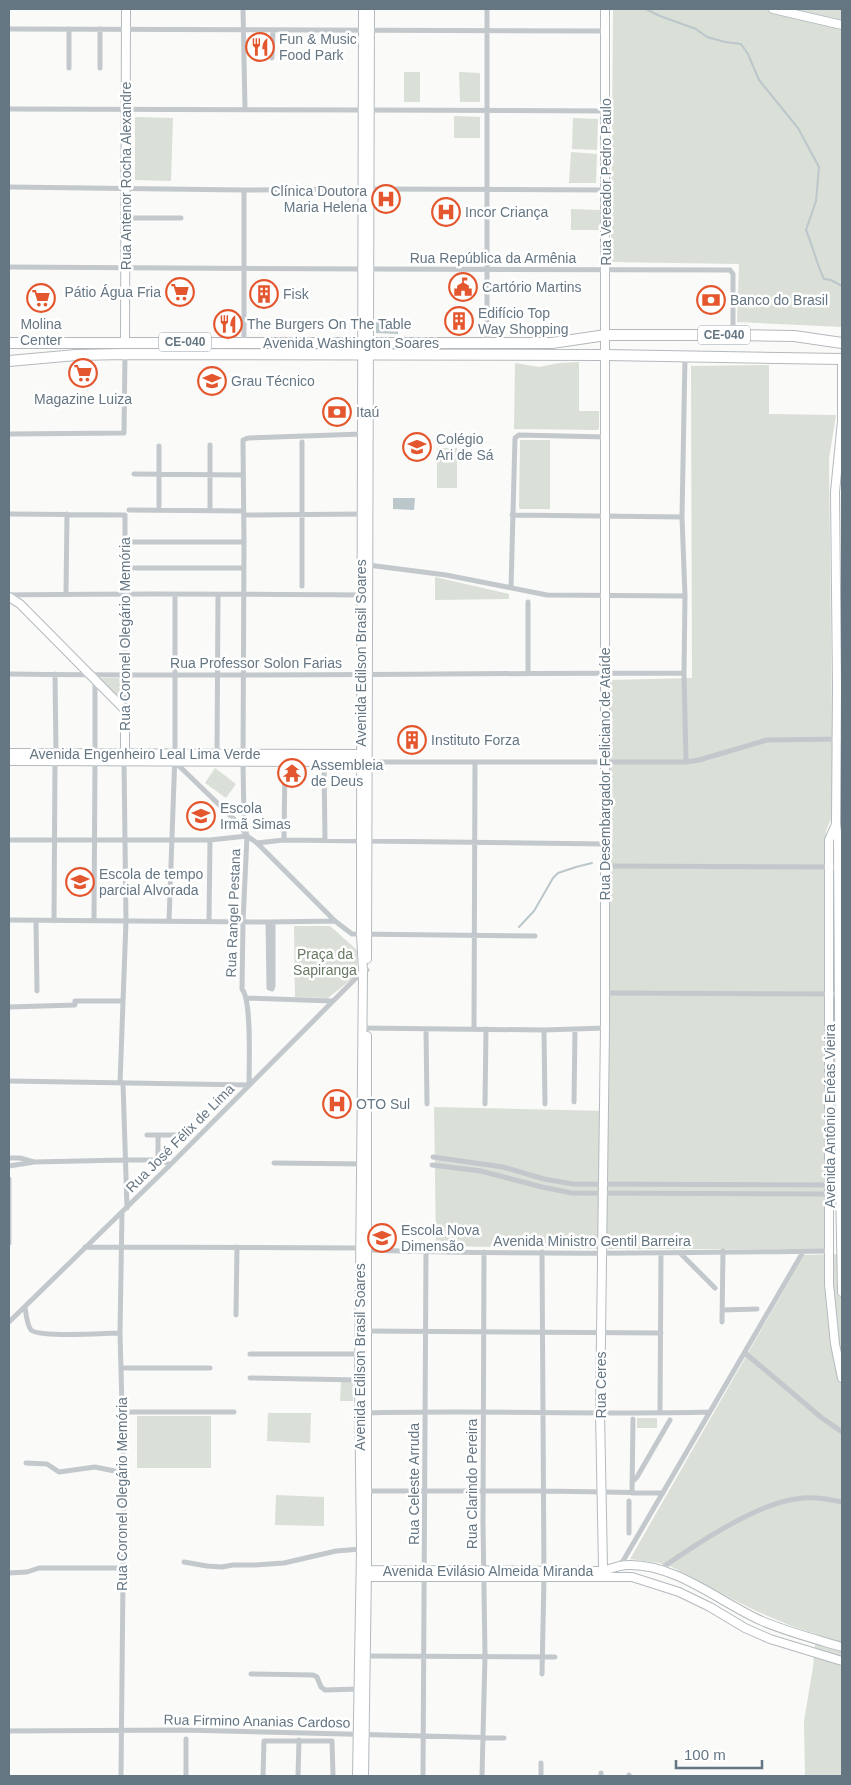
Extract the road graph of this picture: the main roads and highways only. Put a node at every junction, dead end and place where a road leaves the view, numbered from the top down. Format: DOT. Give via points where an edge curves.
graph roads {
  1 [pos="9,343"];
  2 [pos="842,343"];
  3 [pos="842,359"];
  4 [pos="9,361"];
  1 -- 2 [label="highway, Avenida Washington Soares / CE-040" via="552,343 606,335 794,336"];
  3 -- 4 [label="highway, Avenida Washington Soares / CE-040" via="125,354"];
}
